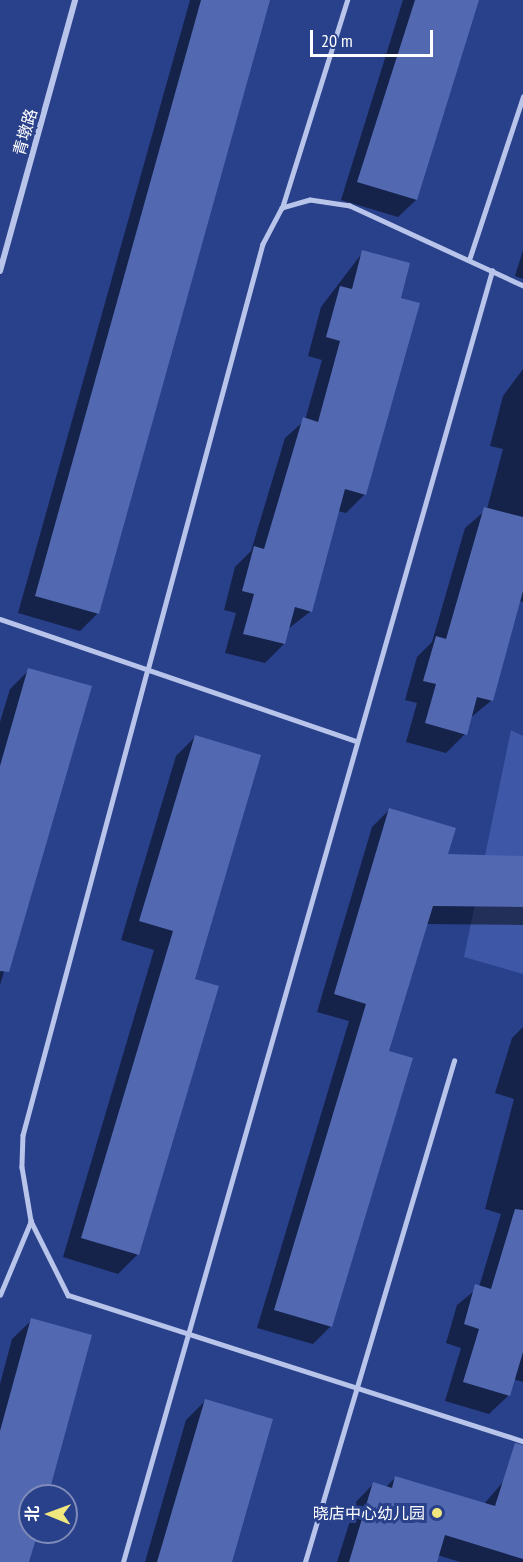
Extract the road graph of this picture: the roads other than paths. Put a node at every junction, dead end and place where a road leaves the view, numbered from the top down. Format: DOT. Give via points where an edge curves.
graph roads {
  1 [pos="75,0"];
  2 [pos="347,0"];
  3 [pos="523,97"];
  4 [pos="282,208"];
  5 [pos="469,261"];
  6 [pos="0,271"];
  7 [pos="492,271"];
  8 [pos="523,285"];
  9 [pos="0,618"];
  10 [pos="148,669"];
  11 [pos="357,741"];
  12 [pos="454,1061"];
  13 [pos="31,1221"];
  14 [pos="0,1295"];
  15 [pos="188,1334"];
  16 [pos="357,1387"];
  17 [pos="523,1441"];
  18 [pos="123,1562"];
  19 [pos="305,1562"];
  1 -- 6 [label="street, 青墩路"];
  2 -- 4 [label="lane"];
  3 -- 5 [label="lane"];
  4 -- 5 [label="lane" via="310,200 350,206"];
  4 -- 10 [label="lane" via="263,244"];
  5 -- 7 [label="lane"];
  7 -- 8 [label="lane"];
  7 -- 11 [label="lane"];
  9 -- 10 [label="lane"];
  10 -- 11 [label="lane"];
  10 -- 13 [label="lane" via="23,1135"];
  11 -- 15 [label="lane"];
  12 -- 16 [label="lane"];
  13 -- 14 [label="lane"];
  13 -- 15 [label="lane" via="68,1295"];
  15 -- 16 [label="lane"];
  15 -- 18 [label="lane"];
  16 -- 17 [label="lane"];
  16 -- 19 [label="lane"];
}
